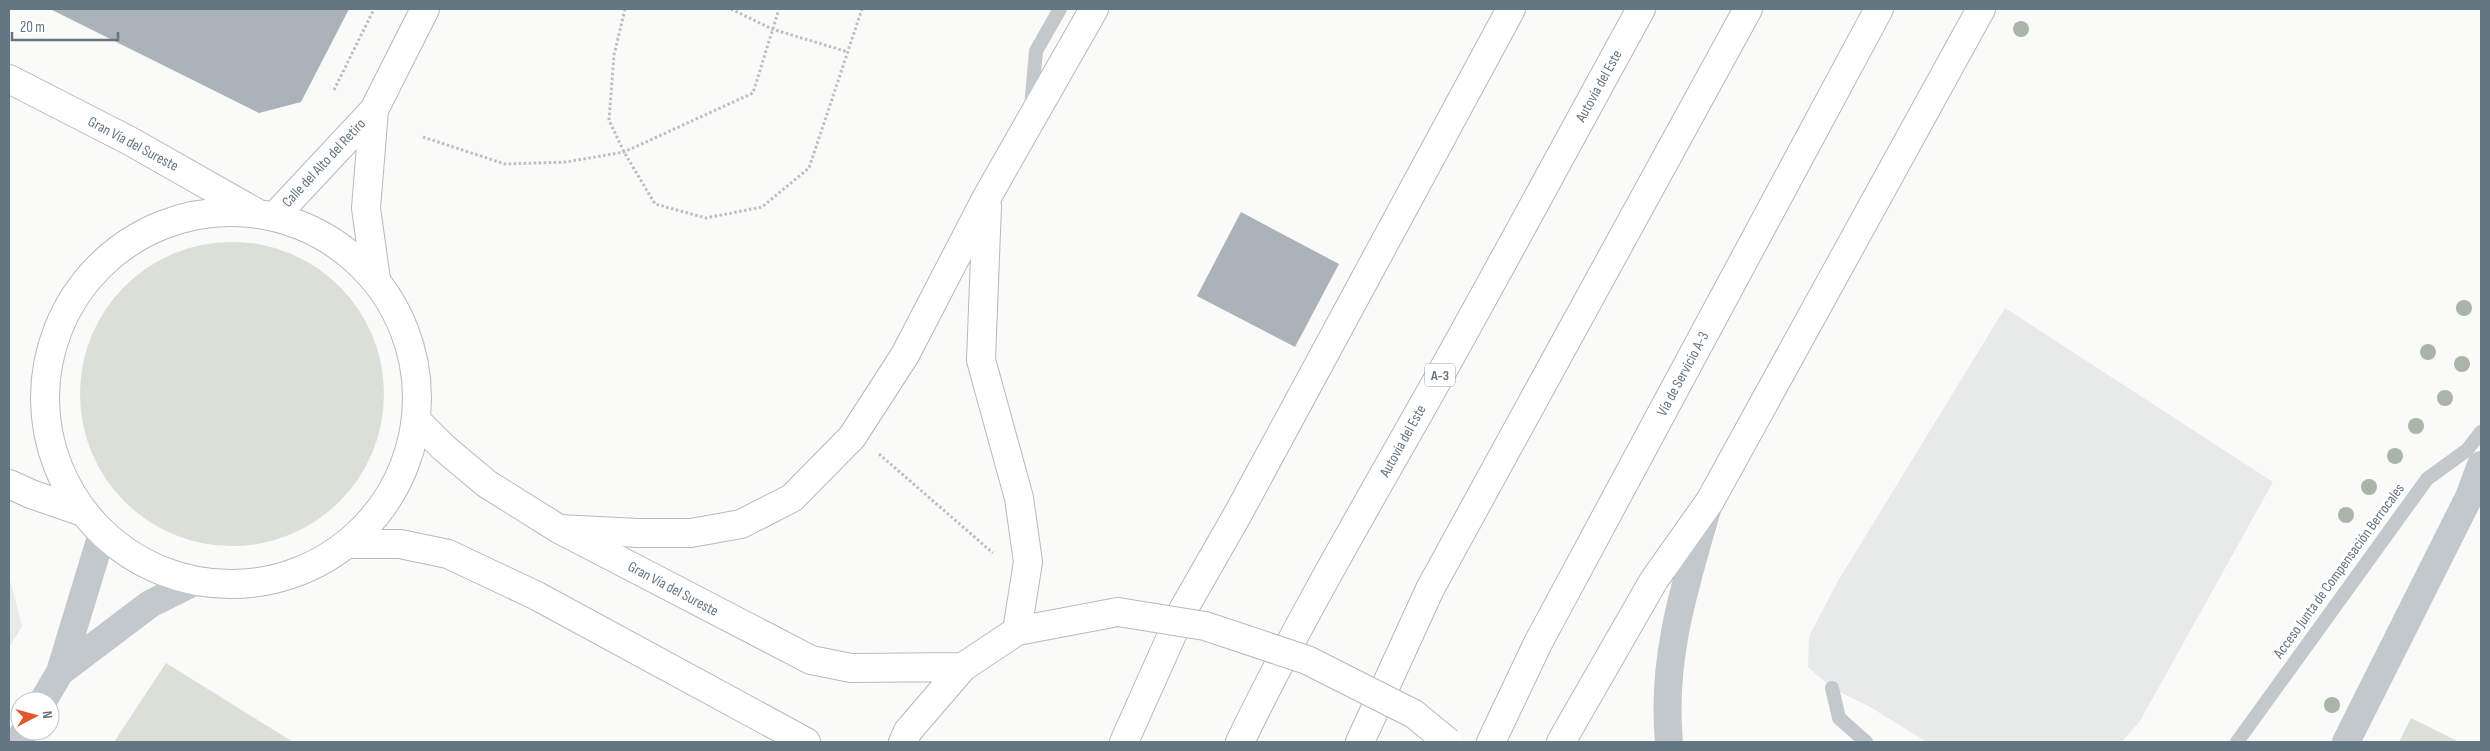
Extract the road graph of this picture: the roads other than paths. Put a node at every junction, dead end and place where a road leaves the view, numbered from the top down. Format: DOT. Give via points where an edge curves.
graph roads {
  1 [pos="425,9"];
  2 [pos="1060,9"];
  3 [pos="1094,9"];
  4 [pos="1511,9"];
  5 [pos="1641,9"];
  6 [pos="1748,9"];
  7 [pos="1879,9"];
  8 [pos="1981,9"];
  9 [pos="9,79"];
  10 [pos="374,110"];
  11 [pos="1030,121"];
  12 [pos="987,197"];
  13 [pos="265,214"];
  14 [pos="376,280"];
  15 [pos="417,421"];
  16 [pos="2481,432"];
  17 [pos="2474,457"];
  18 [pos="9,484"];
  19 [pos="1710,501"];
  20 [pos="83,512"];
  21 [pos="559,529"];
  22 [pos="102,534"];
  23 [pos="349,544"];
  24 [pos="194,582"];
  25 [pos="1017,632"];
  26 [pos="963,667"];
  27 [pos="60,672"];
  28 [pos="1832,688"];
  29 [pos="49,691"];
  30 [pos="806,742"];
  31 [pos="902,742"];
  32 [pos="1124,742"];
  33 [pos="1240,742"];
  34 [pos="1360,742"];
  35 [pos="1448,742"];
  36 [pos="1491,742"];
  37 [pos="1561,742"];
  38 [pos="1669,742"];
  39 [pos="1866,742"];
  40 [pos="2237,742"];
  41 [pos="2346,742"];
  1 -- 10 [label="main road, Calle del Alto del Retiro"];
  2 -- 11 [label="lane" via="1036,51"];
  3 -- 11 [label="main road"];
  4 -- 32 [label="main road" via="1183,610"];
  5 -- 33 [label="main road, Autovía del Este / A-3" via="1324,582"];
  6 -- 34 [label="main road" via="1430,589"];
  7 -- 36 [label="main road, Vía de Servicio A-3" via="1538,643"];
  8 -- 19 [label="main road"];
  9 -- 13 [label="main road, Gran Vía del Sureste"];
  10 -- 13 [label="main road, Calle del Alto del Retiro"];
  10 -- 14 [label="main road, Calle del Alto del Retiro" via="366,208"];
  11 -- 12 [label="main road"];
  12 -- 21 [label="main road" via="905,354 852,437 792,498 741,524 691,533"];
  12 -- 25 [label="main road" via="980,360 1019,498 1027,553"];
  13 -- 14 [label="main road, Gran Vía del Sureste" via="331,240"];
  13 -- 20 [label="main road" via="201,213 148,230 103,261 69,304 49,355 45,410 56,464"];
  14 -- 15 [label="main road" via="402,323 412,355 416,371"];
  15 -- 21 [label="main road, Gran Vía del Sureste" via="487,484"];
  15 -- 23 [label="main road" via="405,468 382,510"];
  16 -- 17 [label="lane, Acceso Junta de Compensación Berrocales"];
  17 -- 40 [label="lane, Acceso Junta de Compensación Berrocales" via="2427,479"];
  17 -- 41 [label="street" via="2469,496"];
  18 -- 20 [label="main road"];
  19 -- 37 [label="main road" via="1654,580"];
  19 -- 38 [label="street" via="1674,627 1667,686"];
  20 -- 22 [label="main road"];
  21 -- 26 [label="main road, Gran Vía del Sureste" via="811,660 851,668"];
  22 -- 24 [label="main road" via="144,564"];
  22 -- 27 [label="street"];
  23 -- 24 [label="main road" via="302,572 249,585"];
  23 -- 30 [label="main road" via="400,544 448,554 537,596"];
  24 -- 27 [label="street" via="150,604"];
  25 -- 26 [label="main road"];
  25 -- 35 [label="main road, bridge" via="1118,612 1205,626 1307,660 1414,714"];
  26 -- 31 [label="main road"];
  27 -- 29 [label="street"];
  28 -- 39 [label="lane" via="1839,718"];
}
